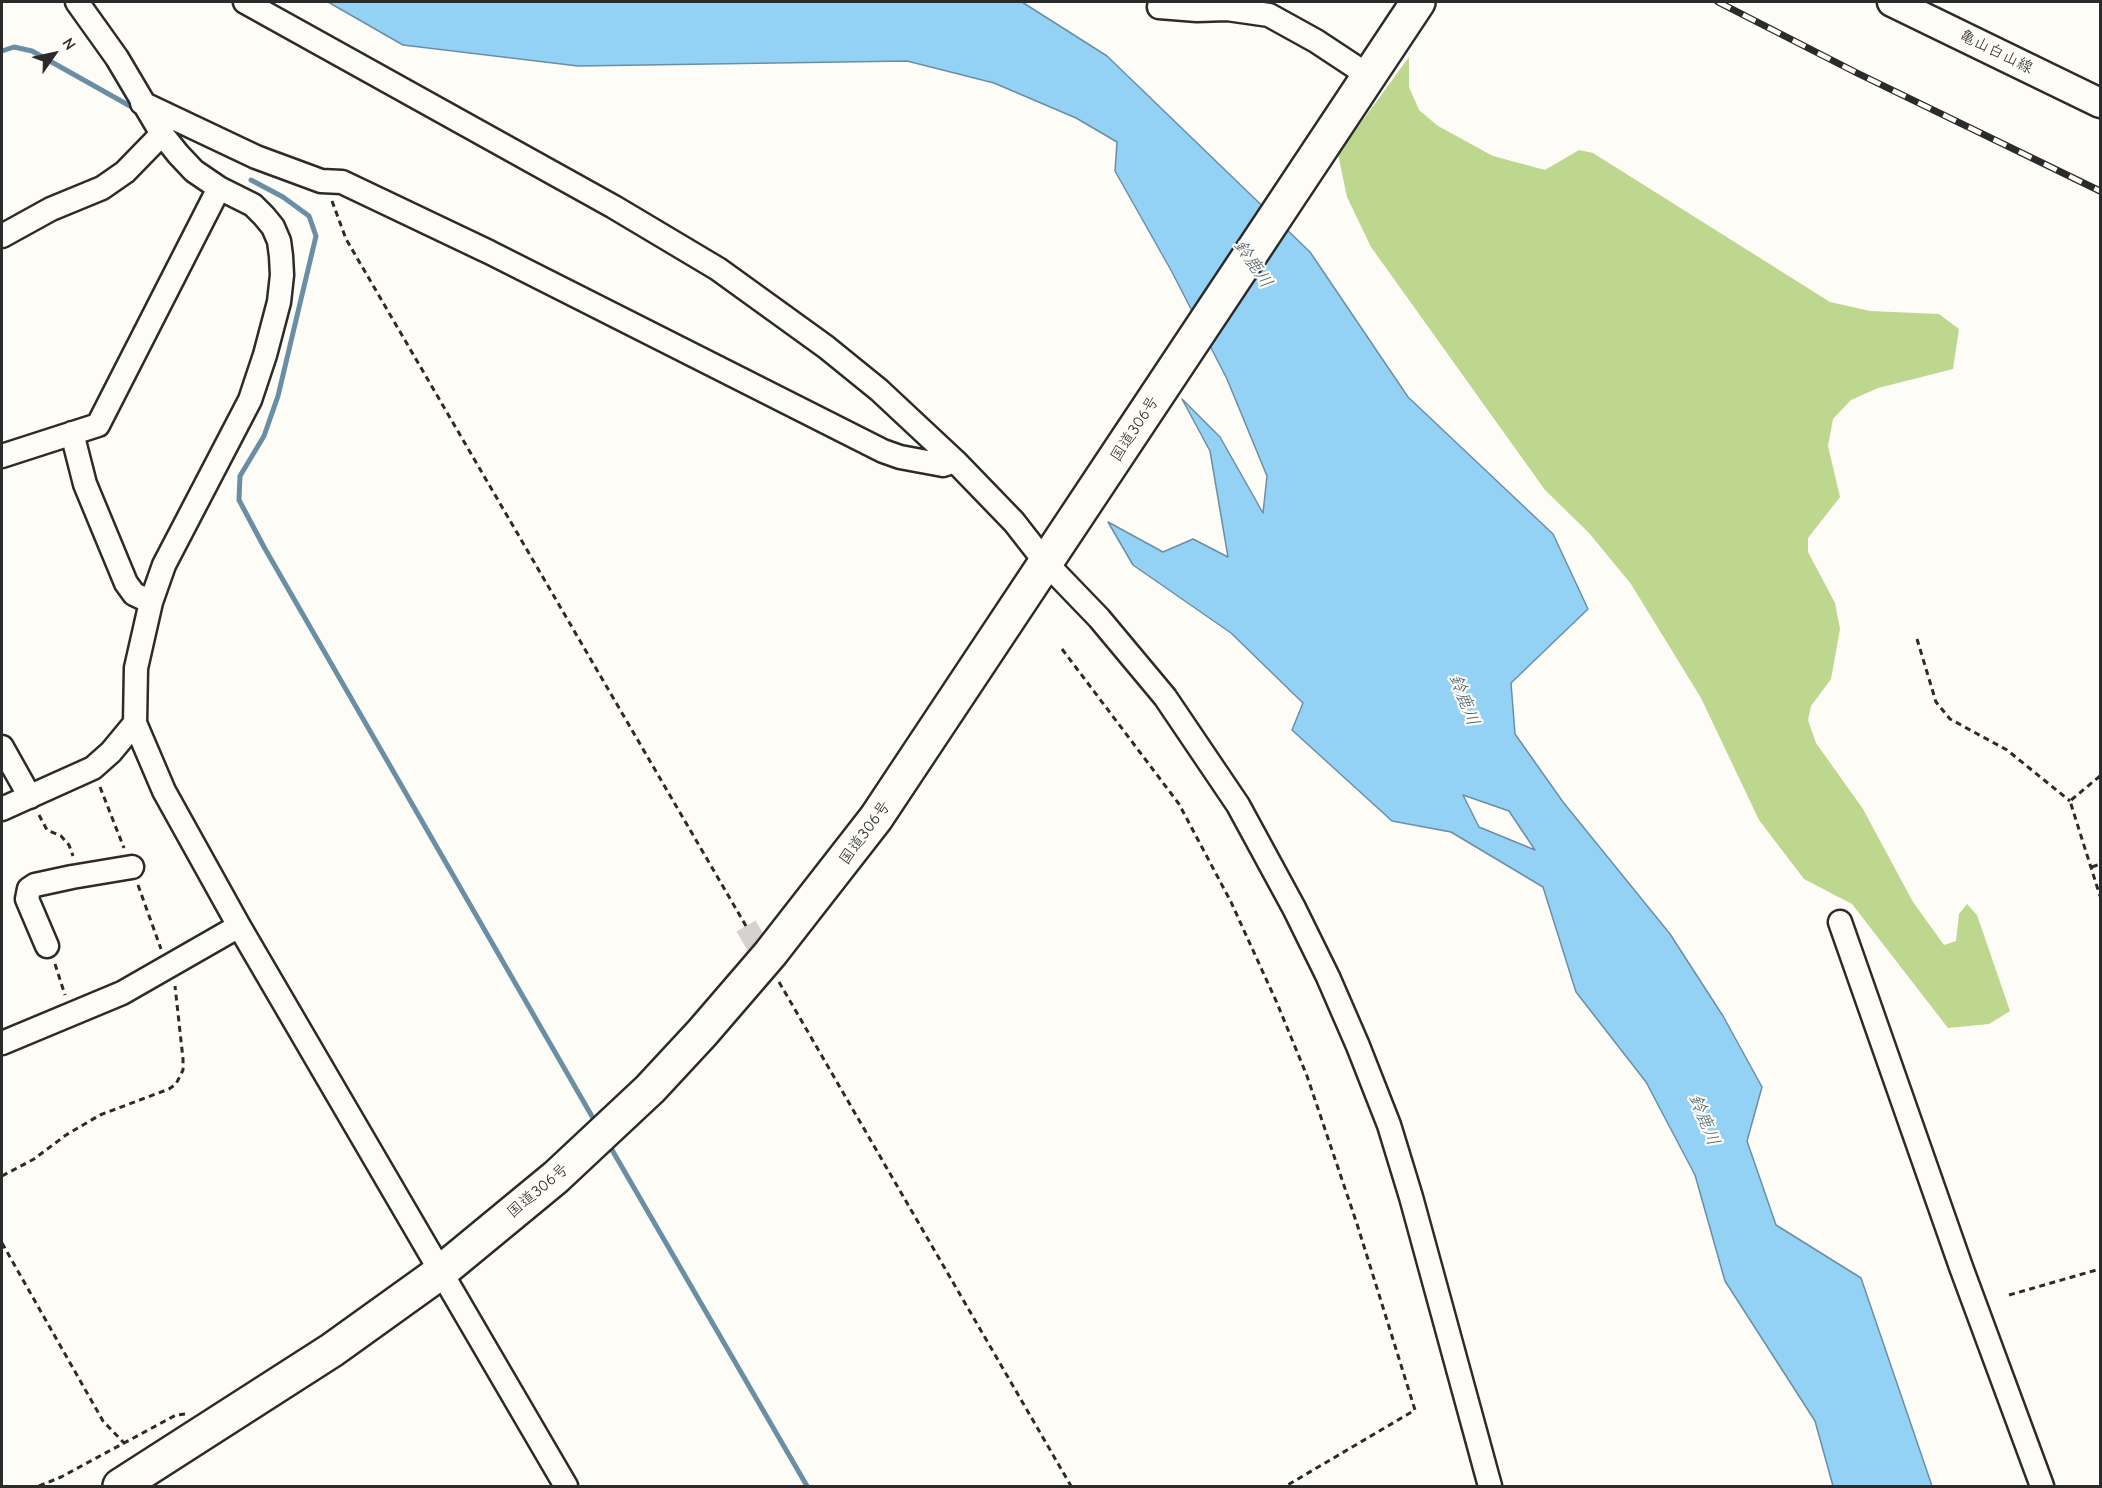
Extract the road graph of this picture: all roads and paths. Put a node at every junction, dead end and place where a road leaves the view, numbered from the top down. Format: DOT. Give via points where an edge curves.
graph roads {
  1 [pos="77,2"];
  2 [pos="245,2"];
  3 [pos="1418,2"];
  4 [pos="1892,2"];
  5 [pos="1159,7"];
  6 [pos="1370,74"];
  7 [pos="142,103"];
  8 [pos="2100,103"];
  9 [pos="162,134"];
  10 [pos="321,181"];
  11 [pos="219,189"];
  12 [pos="2,236"];
  13 [pos="72,433"];
  14 [pos="2,456"];
  15 [pos="955,461"];
  16 [pos="1051,556"];
  17 [pos="150,602"];
  18 [pos="1917,639"];
  19 [pos="1062,649"];
  20 [pos="135,723"];
  21 [pos="2,747"];
  22 [pos="2100,776"];
  23 [pos="30,797"];
  24 [pos="2070,801"];
  25 [pos="2,809"];
  26 [pos="2100,864"];
  27 [pos="132,867"];
  28 [pos="2091,867"];
  29 [pos="79,876"];
  30 [pos="2100,897"];
  31 [pos="1839,922"];
  32 [pos="239,926"];
  33 [pos="746,926"];
  34 [pos="47,946"];
  35 [pos="778,981"];
  36 [pos="72,1014"];
  37 [pos="2,1043"];
  38 [pos="2,1244"];
  39 [pos="2100,1269"];
  40 [pos="442,1271"];
  41 [pos="2009,1295"];
  42 [pos="186,1413"];
  43 [pos="125,1444"];
  44 [pos="39,1486"];
  45 [pos="120,1486"];
  46 [pos="566,1486"];
  47 [pos="1071,1486"];
  48 [pos="1286,1486"];
  49 [pos="1491,1486"];
  50 [pos="2042,1486"];
  1 -- 7 [label="street" via="117,58"];
  2 -- 15 [label="street" via="718,269 826,347"];
  3 -- 6 [label="highway, 国道306号"];
  4 -- 8 [label="main road, 亀山白山線"];
  5 -- 6 [label="street" via="1269,15"];
  6 -- 16 [label="highway, 国道306号"];
  7 -- 9 [label="street"];
  7 -- 10 [label="street" via="256,157"];
  9 -- 11 [label="street" via="194,171"];
  9 -- 12 [label="street" via="125,172 102,188 51,209"];
  10 -- 15 [label="street" via="342,182 489,252 883,451 943,465"];
  10 -- 33 [label="path" via="352,249"];
  11 -- 13 [label="street" via="98,425"];
  11 -- 17 [label="street" via="253,205 273,227 281,256 279,302 250,400 164,565"];
  13 -- 14 [label="street"];
  13 -- 17 [label="street" via="85,484 126,583 135,594"];
  15 -- 16 [label="street"];
  16 -- 40 [label="highway, 国道306号" via="876,818 770,954 650,1089 556,1177"];
  16 -- 49 [label="street" via="1165,697 1238,805 1328,977 1389,1125"];
  17 -- 20 [label="street" via="136,668"];
  18 -- 24 [label="path" via="1936,702 1950,719 2007,750"];
  19 -- 48 [label="path" via="1179,804 1231,902 1307,1076 1415,1410"];
  20 -- 23 [label="street" via="93,768"];
  20 -- 32 [label="street" via="164,791"];
  21 -- 23 [label="street"];
  22 -- 24 [label="path"];
  23 -- 25 [label="street"];
  23 -- 29 [label="path" via="47,830 69,844"];
  24 -- 28 [label="path"];
  26 -- 28 [label="path"];
  27 -- 29 [label="street"];
  28 -- 30 [label="path"];
  29 -- 34 [label="street" via="29,889 27,899"];
  31 -- 50 [label="street"];
  32 -- 36 [label="street" via="122,993"];
  32 -- 40 [label="street"];
  34 -- 36 [label="path"];
  35 -- 47 [label="path"];
  36 -- 37 [label="street"];
  38 -- 43 [label="path" via="103,1421"];
  39 -- 41 [label="path"];
  40 -- 45 [label="highway, 国道306号" via="322,1356"];
  40 -- 46 [label="street"];
  42 -- 43 [label="path"];
  43 -- 44 [label="path"];
}
